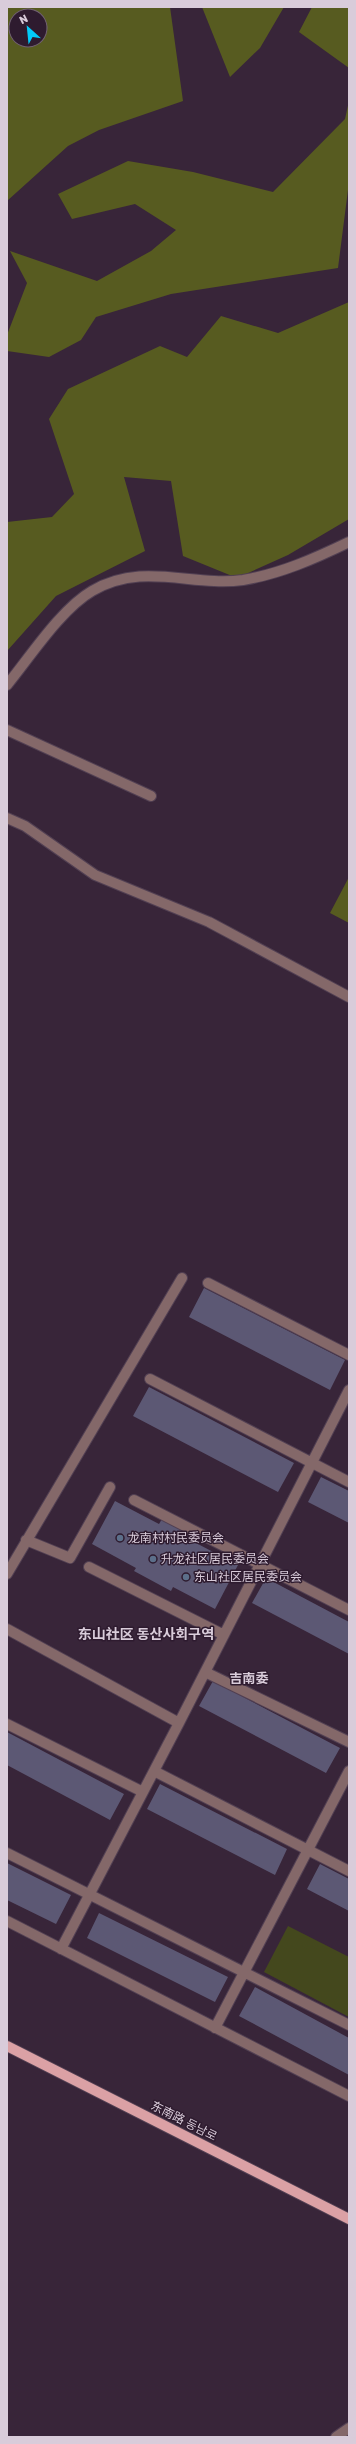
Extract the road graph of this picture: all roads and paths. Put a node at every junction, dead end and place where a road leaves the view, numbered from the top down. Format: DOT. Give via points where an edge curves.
graph roads {
  1 [pos="349,542"];
  2 [pos="7,685"];
  3 [pos="7,730"];
  4 [pos="151,796"];
  5 [pos="7,818"];
  6 [pos="349,997"];
  7 [pos="182,1278"];
  8 [pos="208,1283"];
  9 [pos="349,1355"];
  10 [pos="150,1379"];
  11 [pos="349,1390"];
  12 [pos="312,1464"];
  13 [pos="349,1482"];
  14 [pos="110,1487"];
  15 [pos="134,1500"];
  16 [pos="26,1540"];
  17 [pos="259,1564"];
  18 [pos="89,1567"];
  19 [pos="7,1574"];
  20 [pos="349,1610"];
  21 [pos="7,1629"];
  22 [pos="224,1635"];
  23 [pos="205,1672"];
  24 [pos="180,1723"];
  25 [pos="7,1724"];
  26 [pos="349,1742"];
  27 [pos="154,1770"];
  28 [pos="349,1771"];
  29 [pos="143,1792"];
  30 [pos="308,1850"];
  31 [pos="7,1852"];
  32 [pos="349,1871"];
  33 [pos="90,1894"];
  34 [pos="7,1921"];
  35 [pos="60,1949"];
  36 [pos="244,1972"];
  37 [pos="349,2025"];
  38 [pos="215,2028"];
  39 [pos="7,2046"];
  40 [pos="349,2096"];
  41 [pos="348,2217"];
  42 [pos="349,2428"];
  43 [pos="336,2437"];
  1 -- 2 [label="street" via="308,562 244,580 209,581 150,574 117,580 91,591 60,618"];
  3 -- 4 [label="street"];
  5 -- 6 [label="street" via="25,826 95,875 209,922"];
  7 -- 16 [label="street"];
  8 -- 9 [label="street"];
  10 -- 12 [label="street"];
  11 -- 12 [label="street"];
  12 -- 13 [label="street"];
  12 -- 17 [label="street"];
  14 -- 16 [label="street" via="70,1558"];
  15 -- 17 [label="street"];
  16 -- 19 [label="street"];
  17 -- 20 [label="street"];
  17 -- 22 [label="street"];
  18 -- 22 [label="street"];
  21 -- 24 [label="street"];
  22 -- 23 [label="street"];
  23 -- 24 [label="street"];
  23 -- 26 [label="street"];
  24 -- 27 [label="street"];
  25 -- 29 [label="street"];
  27 -- 29 [label="street"];
  27 -- 30 [label="street"];
  28 -- 30 [label="street"];
  29 -- 33 [label="street"];
  30 -- 32 [label="street"];
  30 -- 36 [label="street"];
  31 -- 33 [label="street"];
  33 -- 35 [label="street"];
  33 -- 36 [label="street"];
  34 -- 35 [label="street"];
  35 -- 38 [label="street"];
  36 -- 37 [label="street"];
  36 -- 38 [label="street"];
  38 -- 40 [label="street"];
  39 -- 41 [label="main road, 东南路 동남로"];
  42 -- 43 [label="street"];
}
